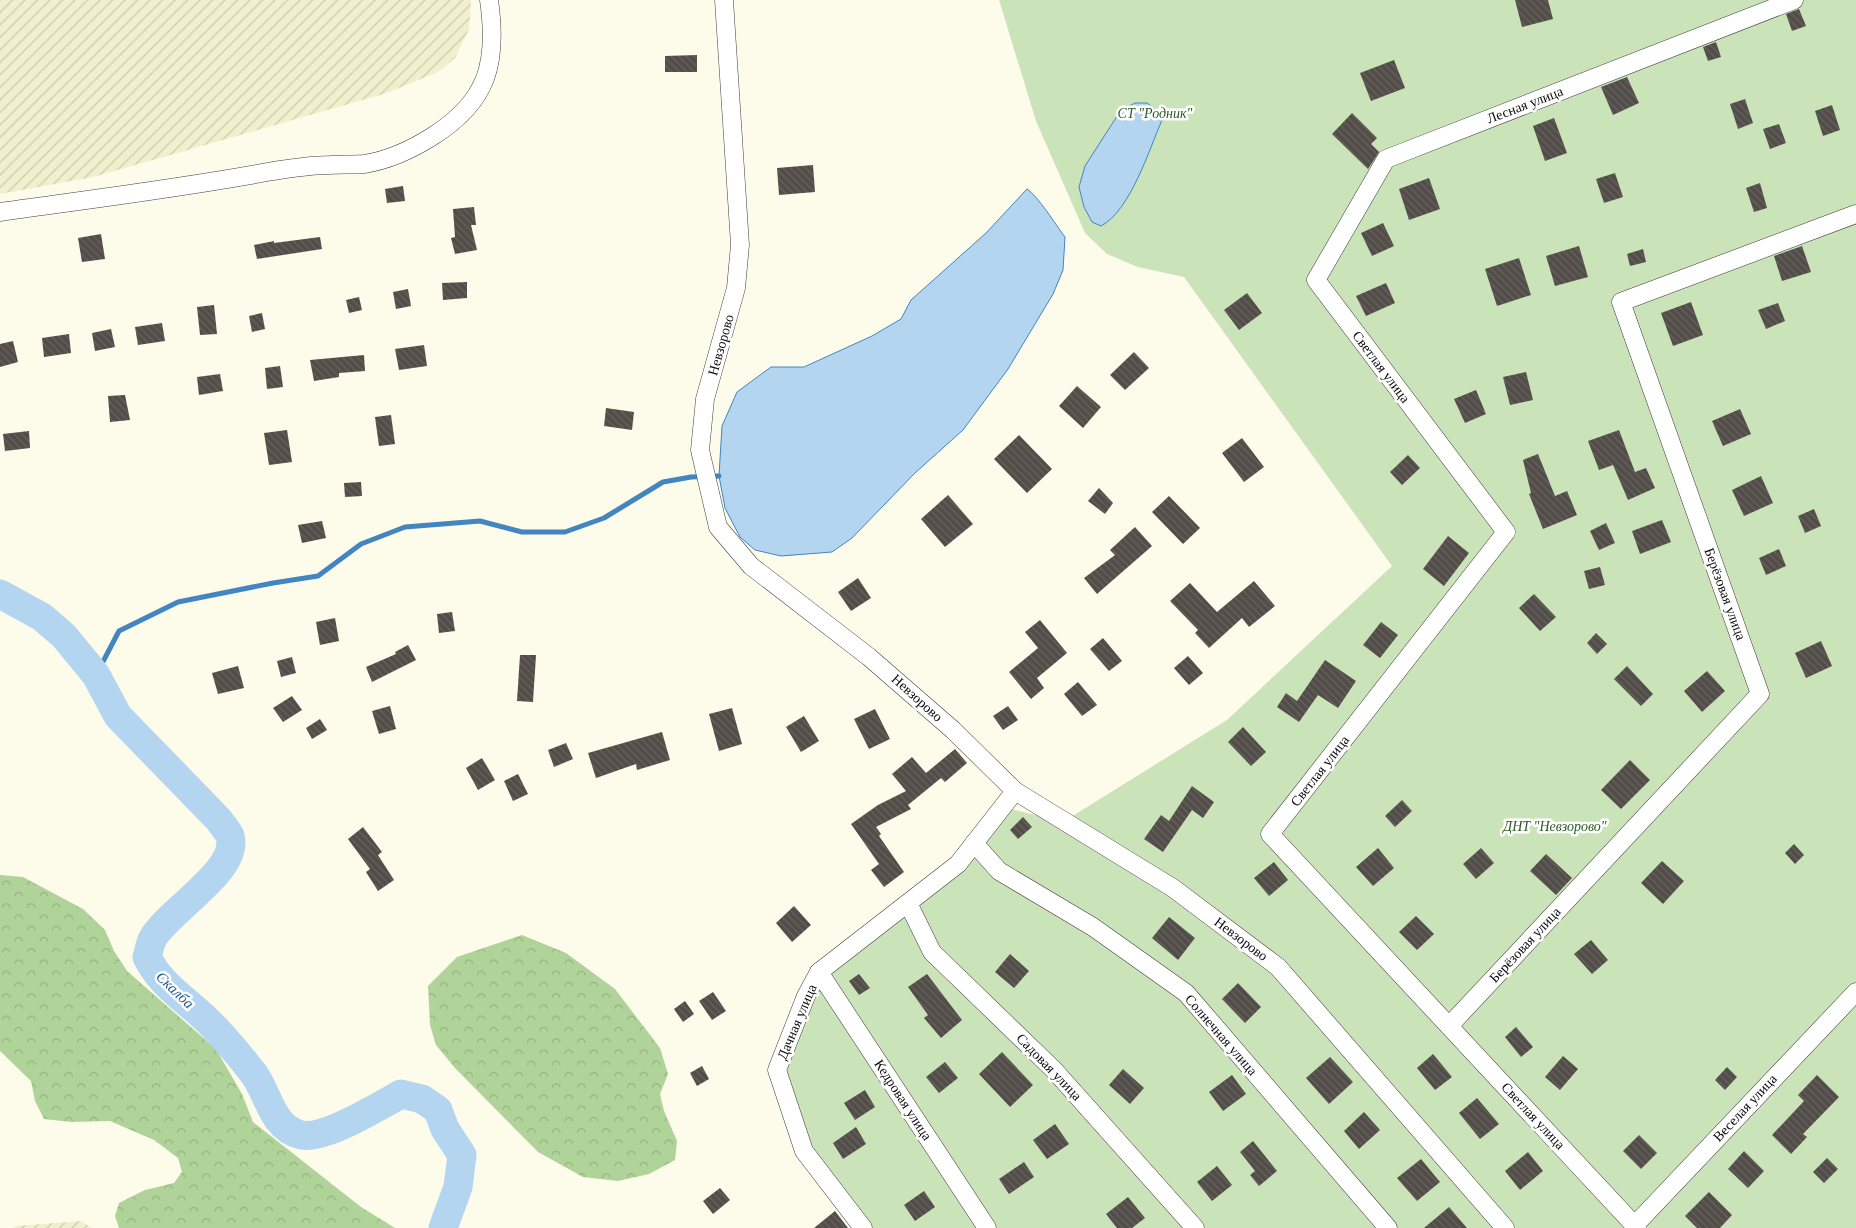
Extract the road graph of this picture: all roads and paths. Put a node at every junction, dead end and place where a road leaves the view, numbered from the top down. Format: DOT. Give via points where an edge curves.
graph roads {
  1 [pos="489,0"];
  2 [pos="724,0"];
  3 [pos="1794,0"];
  4 [pos="0,212"];
  5 [pos="1856,214"];
  6 [pos="1316,280"];
  7 [pos="1016,790"];
  8 [pos="974,843"];
  9 [pos="908,903"];
  10 [pos="819,972"];
  11 [pos="1856,992"];
  12 [pos="1449,1026"];
  13 [pos="1636,1227"];
  14 [pos="863,1228"];
  15 [pos="987,1228"];
  16 [pos="1195,1228"];
  17 [pos="1388,1228"];
  18 [pos="1505,1228"];
  1 -- 4 [label="street" via="492,50 480,93 465,112 442,131 395,158 362,164 295,168"];
  2 -- 7 [label="street, Невзорово" via="740,245 736,288 705,399 700,450 718,527 751,566 863,651"];
  3 -- 6 [label="street, Лесная улица" via="1386,159"];
  5 -- 12 [label="street, Берёзовая улица" via="1621,302 1760,694"];
  6 -- 12 [label="street, Светлая улица" via="1506,532 1270,834"];
  7 -- 8 [label="street, Дачная улица"];
  7 -- 18 [label="street, Невзорово" via="1173,888 1278,967"];
  8 -- 9 [label="street, Дачная улица" via="958,864"];
  8 -- 17 [label="street, Солнечная улица" via="999,871 1093,927 1186,993"];
  9 -- 10 [label="street, Дачная улица"];
  9 -- 16 [label="street, Садовая улица" via="932,952 1054,1070"];
  10 -- 14 [label="street, Дачная улица" via="777,1070 804,1151"];
  10 -- 15 [label="street, Кедровая улица"];
  11 -- 13 [label="street, Веселая улица"];
  12 -- 13 [label="street, Светлая улица"];
}
